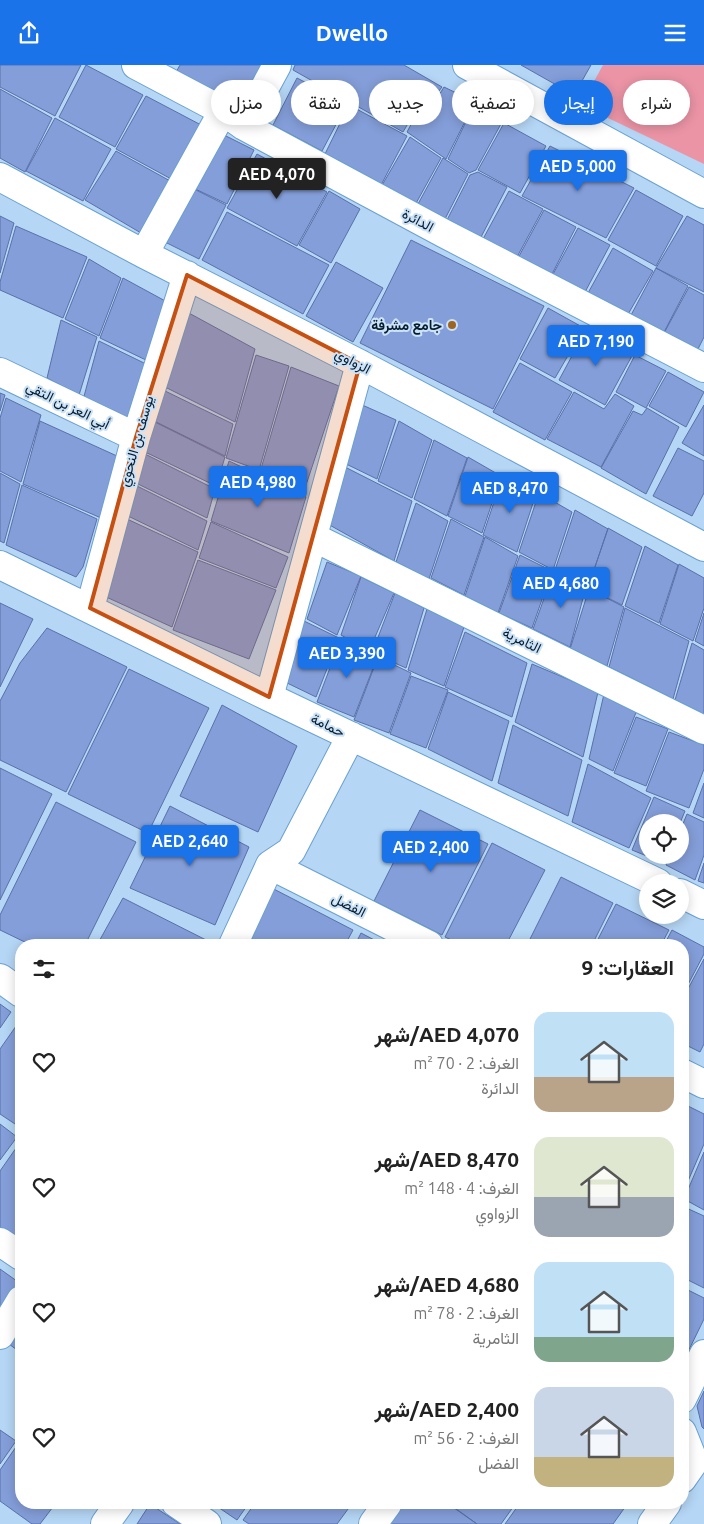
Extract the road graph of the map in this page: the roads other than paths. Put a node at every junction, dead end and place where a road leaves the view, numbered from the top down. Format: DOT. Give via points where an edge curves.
graph roads {
  1 [pos="136,65"];
  2 [pos="277,65"];
  3 [pos="467,65"];
  4 [pos="265,80"];
  5 [pos="211,106"];
  6 [pos="228,125"];
  7 [pos="246,125"];
  8 [pos="0,177"];
  9 [pos="704,194"];
  10 [pos="144,254"];
  11 [pos="187,275"];
  12 [pos="360,365"];
  13 [pos="704,368"];
  14 [pos="0,372"];
  15 [pos="136,437"];
  16 [pos="313,537"];
  17 [pos="704,547"];
  18 [pos="0,565"];
  19 [pos="90,608"];
  20 [pos="269,697"];
  21 [pos="704,730"];
  22 [pos="351,736"];
  23 [pos="270,865"];
  24 [pos="639,874"];
  25 [pos="689,898"];
  26 [pos="704,905"];
  27 [pos="236,939"];
  28 [pos="416,939"];
  29 [pos="0,978"];
  30 [pos="15,989"];
  31 [pos="689,1076"];
  32 [pos="704,1084"];
  33 [pos="0,1242"];
  34 [pos="15,1252"];
  35 [pos="15,1309"];
  36 [pos="0,1335"];
  37 [pos="704,1354"];
  38 [pos="689,1385"];
  39 [pos="116,1509"];
  40 [pos="185,1509"];
  41 [pos="384,1509"];
  42 [pos="663,1509"];
  43 [pos="105,1524"];
  44 [pos="208,1524"];
  45 [pos="373,1524"];
  46 [pos="652,1524"];
  1 -- 5 [label="street, الدائرة"];
  2 -- 4 [label="street"];
  3 -- 9 [label="street"];
  6 -- 10 [label="street"];
  7 -- 13 [label="street, الدائرة" via="445,234"];
  8 -- 10 [label="street, الزواوي"];
  10 -- 11 [label="street, الزواوي"];
  11 -- 12 [label="street, الزواوي"];
  11 -- 15 [label="street, يوسف بن النحوي"];
  12 -- 16 [label="street"];
  12 -- 17 [label="street, الزواوي"];
  14 -- 15 [label="street, أبي العز بن التقي"];
  15 -- 19 [label="street, يوسف بن النحوي"];
  16 -- 20 [label="street"];
  16 -- 21 [label="street, الثامرية"];
  18 -- 19 [label="street, حمامة"];
  19 -- 20 [label="street, حمامة"];
  20 -- 22 [label="street, حمامة"];
  22 -- 23 [label="street" via="291,851"];
  22 -- 24 [label="street, حمامة"];
  23 -- 27 [label="street"];
  23 -- 28 [label="street, الفضل"];
  25 -- 26 [label="street"];
  29 -- 30 [label="street"];
  31 -- 32 [label="street"];
  33 -- 34 [label="street"];
  35 -- 36 [label="street"];
  37 -- 38 [label="street"];
  39 -- 43 [label="street"];
  40 -- 44 [label="street"];
  41 -- 45 [label="street"];
  42 -- 46 [label="street"];
}
